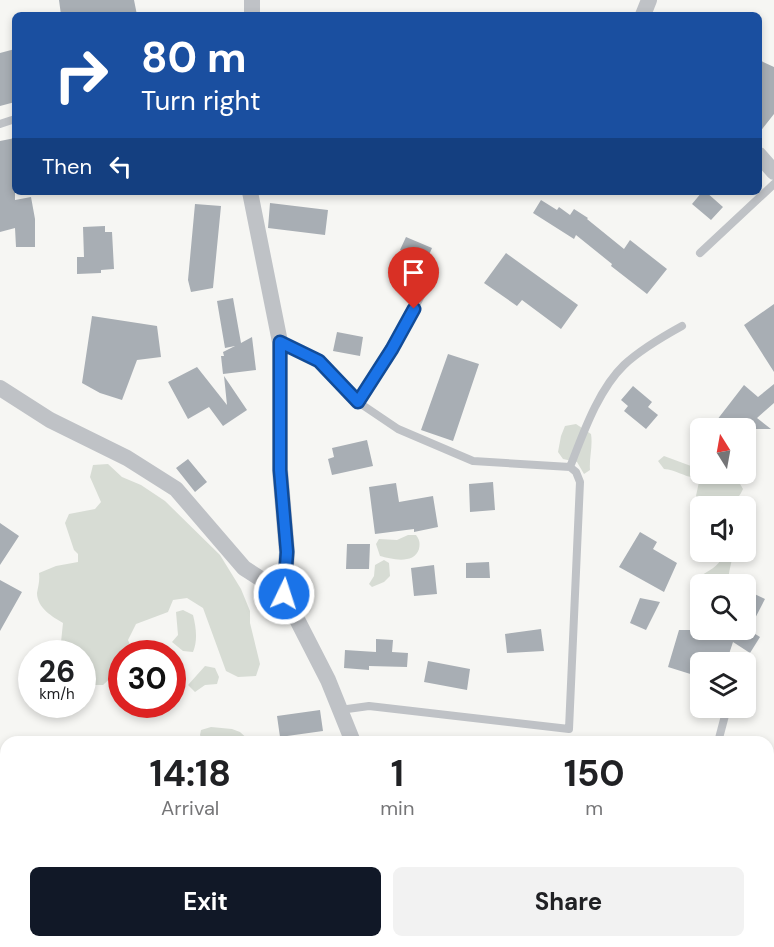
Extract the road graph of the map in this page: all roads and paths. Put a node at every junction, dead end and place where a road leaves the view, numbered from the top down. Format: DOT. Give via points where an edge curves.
graph roads {
  1 [pos="762,158"];
  2 [pos="774,172"];
  3 [pos="774,184"];
  4 [pos="251,195"];
  5 [pos="700,253"];
  6 [pos="435,270"];
  7 [pos="682,326"];
  8 [pos="280,342"];
  9 [pos="0,388"];
  10 [pos="358,402"];
  11 [pos="570,467"];
  12 [pos="284,594"];
  13 [pos="340,710"];
  14 [pos="725,718"];
  15 [pos="351,736"];
  16 [pos="719,736"];
  1 -- 2 [label="street"];
  3 -- 5 [label="lane"];
  4 -- 8 [label="street"];
  6 -- 10 [label="lane"];
  7 -- 11 [label="lane" via="623,366 588,422"];
  8 -- 10 [label="lane" via="319,361"];
  8 -- 12 [label="street" via="280,470 287,552"];
  9 -- 12 [label="street" via="176,489 243,568"];
  10 -- 11 [label="lane" via="398,429 473,461"];
  11 -- 13 [label="lane" via="580,482 569,729 369,706"];
  12 -- 13 [label="street"];
  13 -- 15 [label="street"];
  14 -- 16 [label="lane"];
}
